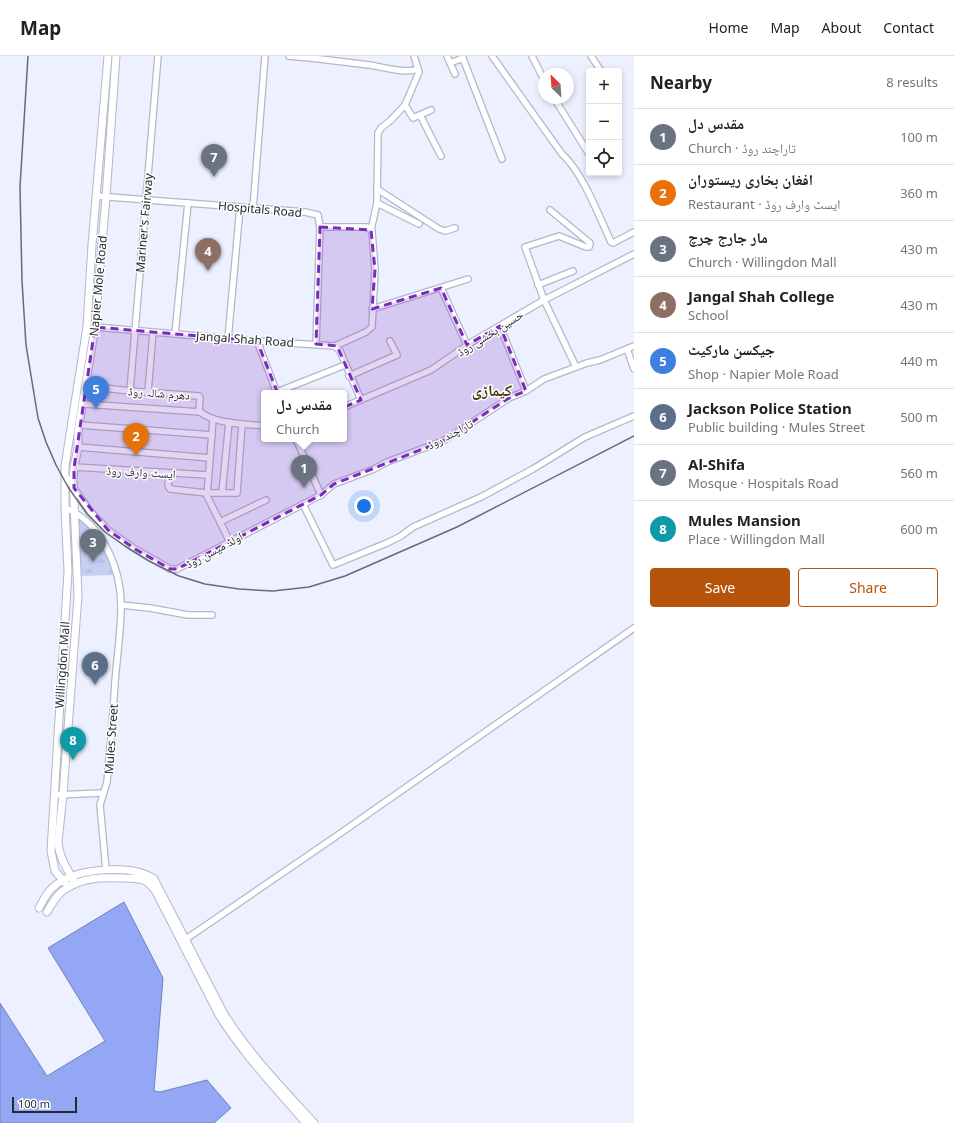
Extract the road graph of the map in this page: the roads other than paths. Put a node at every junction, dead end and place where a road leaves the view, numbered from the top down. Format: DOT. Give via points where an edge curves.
graph roads {
  1 [pos="108,56"];
  2 [pos="116,56"];
  3 [pos="158,56"];
  4 [pos="265,56"];
  5 [pos="289,56"];
  6 [pos="414,56"];
  7 [pos="448,56"];
  8 [pos="492,56"];
  9 [pos="532,56"];
  10 [pos="591,56"];
  11 [pos="462,57"];
  12 [pos="450,63"];
  13 [pos="538,68"];
  14 [pos="599,68"];
  15 [pos="418,69"];
  16 [pos="455,74"];
  17 [pos="558,104"];
  18 [pos="405,105"];
  19 [pos="431,110"];
  20 [pos="420,115"];
  21 [pos="586,149"];
  22 [pos="441,156"];
  23 [pos="502,159"];
  24 [pos="377,189"];
  25 [pos="96,196"];
  26 [pos="106,196"];
  27 [pos="146,200"];
  28 [pos="188,203"];
  29 [pos="377,203"];
  30 [pos="240,207"];
  31 [pos="253,209"];
  32 [pos="550,210"];
  33 [pos="419,224"];
  34 [pos="320,226"];
  35 [pos="455,228"];
  36 [pos="372,230"];
  37 [pos="634,232"];
  38 [pos="634,254"];
  39 [pos="573,271"];
  40 [pos="468,279"];
  41 [pos="538,285"];
  42 [pos="441,288"];
  43 [pos="544,300"];
  44 [pos="372,309"];
  45 [pos="500,326"];
  46 [pos="95,327"];
  47 [pos="134,330"];
  48 [pos="153,332"];
  49 [pos="176,334"];
  50 [pos="228,339"];
  51 [pos="257,341"];
  52 [pos="390,341"];
  53 [pos="316,344"];
  54 [pos="468,345"];
  55 [pos="335,346"];
  56 [pos="634,346"];
  57 [pos="627,350"];
  58 [pos="345,365"];
  59 [pos="576,367"];
  60 [pos="634,369"];
  61 [pos="349,376"];
  62 [pos="86,386"];
  63 [pos="276,390"];
  64 [pos="282,390"];
  65 [pos="130,391"];
  66 [pos="526,391"];
  67 [pos="148,392"];
  68 [pos="361,400"];
  69 [pos="84,404"];
  70 [pos="347,406"];
  71 [pos="200,412"];
  72 [pos="634,416"];
  73 [pos="213,419"];
  74 [pos="229,422"];
  75 [pos="242,424"];
  76 [pos="80,425"];
  77 [pos="261,426"];
  78 [pos="212,434"];
  79 [pos="297,442"];
  80 [pos="78,447"];
  81 [pos="210,458"];
  82 [pos="74,467"];
  83 [pos="169,473"];
  84 [pos="65,475"];
  85 [pos="208,475"];
  86 [pos="74,488"];
  87 [pos="206,493"];
  88 [pos="222,493"];
  89 [pos="321,494"];
  90 [pos="266,500"];
  91 [pos="303,504"];
  92 [pos="65,508"];
  93 [pos="74,513"];
  94 [pos="220,522"];
  95 [pos="230,542"];
  96 [pos="121,605"];
  97 [pos="212,615"];
  98 [pos="634,628"];
  99 [pos="104,793"];
  100 [pos="54,794"];
  101 [pos="63,794"];
  102 [pos="106,870"];
  103 [pos="71,876"];
  104 [pos="64,880"];
  105 [pos="72,885"];
  106 [pos="39,908"];
  107 [pos="47,912"];
  108 [pos="186,939"];
  109 [pos="306,1123"];
  110 [pos="314,1123"];
  1 -- 25 [label="main road, Napier Mole Road"];
  2 -- 26 [label="main road, Napier Mole Road"];
  3 -- 27 [label="street, Mariner's Fairway"];
  4 -- 31 [label="street"];
  5 -- 15 [label="street" via="407,71"];
  6 -- 15 [label="street"];
  7 -- 12 [label="street"];
  8 -- 37 [label="street" via="570,162 594,204 611,242"];
  9 -- 13 [label="street"];
  10 -- 14 [label="street"];
  11 -- 12 [label="street"];
  11 -- 23 [label="street"];
  12 -- 16 [label="street"];
  15 -- 18 [label="street" via="418,75"];
  17 -- 21 [label="street"];
  18 -- 20 [label="street" via="413,118"];
  18 -- 24 [label="street" via="378,131"];
  19 -- 20 [label="street"];
  20 -- 22 [label="street"];
  24 -- 29 [label="street"];
  24 -- 35 [label="street" via="438,229 446,231"];
  25 -- 26 [label="street, Hospitals Road"];
  25 -- 84 [label="main road, Napier Mole Road" via="87,327"];
  26 -- 27 [label="street, Hospitals Road"];
  26 -- 46 [label="main road, Napier Mole Road"];
  27 -- 28 [label="street, Hospitals Road"];
  27 -- 47 [label="street, Mariner's Fairway"];
  28 -- 30 [label="street, Hospitals Road"];
  28 -- 49 [label="street"];
  29 -- 33 [label="street"];
  29 -- 36 [label="street"];
  30 -- 31 [label="street, Hospitals Road"];
  30 -- 50 [label="street"];
  31 -- 34 [label="street, Hospitals Road" via="316,214"];
  32 -- 41 [label="street" via="590,243 586,247 559,236 527,245 525,249"];
  34 -- 36 [label="street" via="367,227"];
  34 -- 53 [label="street"];
  36 -- 44 [label="street" via="375,270"];
  38 -- 43 [label="street, حسین بخشی روڈ"];
  39 -- 41 [label="street"];
  40 -- 42 [label="street"];
  41 -- 43 [label="street"];
  42 -- 44 [label="street"];
  42 -- 54 [label="street"];
  43 -- 45 [label="street, حسین بخشی روڈ"];
  43 -- 59 [label="street"];
  44 -- 55 [label="street" via="370,330"];
  45 -- 54 [label="street, حسین بخشی روڈ"];
  45 -- 66 [label="street"];
  46 -- 47 [label="street, Jangal Shah Road"];
  46 -- 62 [label="main road, Napier Mole Road"];
  47 -- 48 [label="street, Jangal Shah Road"];
  47 -- 65 [label="street, Mariner's Fairway"];
  48 -- 49 [label="street, Jangal Shah Road"];
  48 -- 67 [label="street"];
  49 -- 50 [label="street, Jangal Shah Road"];
  50 -- 51 [label="street, Jangal Shah Road"];
  51 -- 53 [label="street, Jangal Shah Road"];
  51 -- 63 [label="street"];
  52 -- 61 [label="street" via="397,355"];
  53 -- 55 [label="street, Jangal Shah Road"];
  54 -- 68 [label="street, حسین بخشی روڈ" via="431,370"];
  55 -- 58 [label="street" via="340,351"];
  56 -- 57 [label="street, تاراچند روڈ"];
  57 -- 59 [label="street, تاراچند روڈ"];
  57 -- 60 [label="street"];
  58 -- 61 [label="street"];
  58 -- 64 [label="street"];
  59 -- 66 [label="street, تاراچند روڈ" via="544,379"];
  61 -- 68 [label="street"];
  62 -- 65 [label="street, دھرم شالہ روڈ"];
  62 -- 69 [label="main road, Napier Mole Road"];
  65 -- 67 [label="street, دھرم شالہ روڈ"];
  66 -- 89 [label="street, تاراچند روڈ" via="509,398 443,441 334,484"];
  67 -- 71 [label="street, دھرم شالہ روڈ" via="199,396"];
  68 -- 70 [label="street, حسین بخشی روڈ"];
  69 -- 71 [label="street"];
  69 -- 76 [label="main road, Napier Mole Road"];
  71 -- 73 [label="street, دھرم شالہ روڈ"];
  72 -- 91 [label="street" via="585,437 536,467 480,497 414,527 387,544 333,566"];
  73 -- 74 [label="street, دھرم شالہ روڈ"];
  73 -- 78 [label="street"];
  74 -- 75 [label="street, دھرم شالہ روڈ"];
  74 -- 88 [label="street"];
  75 -- 77 [label="street, دھرم شالہ روڈ"];
  75 -- 88 [label="street" via="238,492"];
  76 -- 78 [label="street"];
  76 -- 80 [label="main road, Napier Mole Road"];
  78 -- 81 [label="street"];
  79 -- 89 [label="street"];
  80 -- 81 [label="street"];
  80 -- 82 [label="main road, Napier Mole Road"];
  81 -- 85 [label="street"];
  82 -- 83 [label="street, ایسٹ وارف روڈ"];
  82 -- 86 [label="main road, Napier Mole Road"];
  83 -- 85 [label="street, ایسٹ وارف روڈ"];
  83 -- 87 [label="street" via="170,489"];
  84 -- 86 [label="street, اولڈ میسن روڈ"];
  84 -- 92 [label="main road, Napier Mole Road"];
  85 -- 87 [label="street"];
  86 -- 93 [label="main road, Napier Mole Road"];
  86 -- 95 [label="street, اولڈ میسن روڈ" via="90,511 108,530 134,549 170,569 181,568"];
  87 -- 88 [label="street"];
  87 -- 94 [label="street"];
  89 -- 91 [label="street, اولڈ میسن روڈ"];
  90 -- 94 [label="street"];
  91 -- 95 [label="street, اولڈ میسن روڈ"];
  92 -- 93 [label="street, Mules Street"];
  92 -- 100 [label="main road, Willingdon Mall" via="68,571"];
  93 -- 96 [label="street, Mules Street" via="86,521 101,538 116,574"];
  93 -- 101 [label="main road, Willingdon Mall" via="78,596"];
  94 -- 95 [label="street"];
  96 -- 97 [label="street" via="188,615"];
  96 -- 99 [label="street, Mules Street" via="108,782"];
  98 -- 108 [label="street"];
  99 -- 101 [label="street"];
  99 -- 102 [label="street, Mules Street" via="100,805"];
  100 -- 101 [label="street"];
  100 -- 104 [label="main road, Willingdon Mall" via="51,857 55,871"];
  101 -- 103 [label="main road, Willingdon Mall" via="58,849 62,862"];
  102 -- 103 [label="main road"];
  102 -- 108 [label="main road" via="137,871 154,879"];
  103 -- 104 [label="main road"];
  103 -- 105 [label="main road, Willingdon Mall"];
  104 -- 105 [label="main road, Willingdon Mall"];
  104 -- 106 [label="main road" via="52,888"];
  105 -- 107 [label="main road" via="59,895"];
  105 -- 109 [label="main road" via="103,877 136,878 145,881 155,890 219,1016 247,1055"];
  108 -- 110 [label="main road" via="236,1033"];
}
